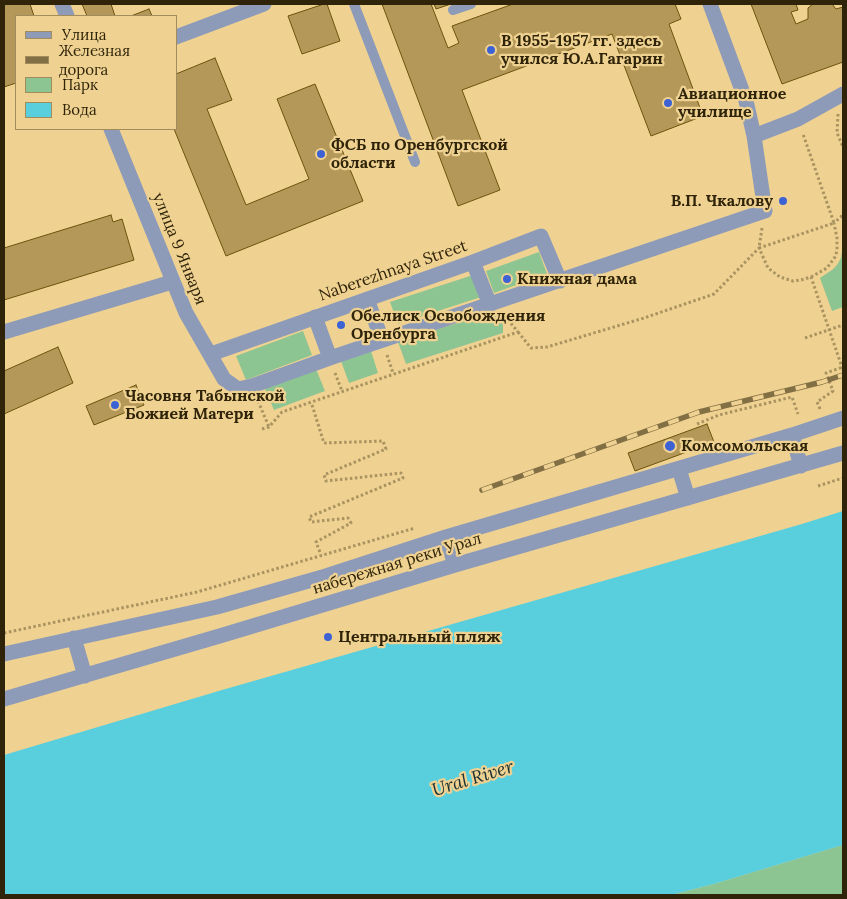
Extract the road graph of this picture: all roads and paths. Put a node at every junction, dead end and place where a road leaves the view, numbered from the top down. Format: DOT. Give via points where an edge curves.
graph roads {
  1 [pos="264,4"];
  2 [pos="354,4"];
  3 [pos="471,4"];
  4 [pos="710,4"];
  5 [pos="453,10"];
  6 [pos="178,36"];
  7 [pos="843,94"];
  8 [pos="798,119"];
  9 [pos="111,130"];
  10 [pos="837,133"];
  11 [pos="754,136"];
  12 [pos="843,147"];
  13 [pos="414,162"];
  14 [pos="764,211"];
  15 [pos="843,215"];
  16 [pos="834,222"];
  17 [pos="759,248"];
  18 [pos="473,262"];
  19 [pos="811,277"];
  20 [pos="560,280"];
  21 [pos="172,282"];
  22 [pos="367,299"];
  23 [pos="490,305"];
  24 [pos="315,317"];
  25 [pos="843,325"];
  26 [pos="829,330"];
  27 [pos="4,332"];
  28 [pos="518,332"];
  29 [pos="805,338"];
  30 [pos="382,340"];
  31 [pos="210,354"];
  32 [pos="330,358"];
  33 [pos="843,368"];
  34 [pos="252,386"];
  35 [pos="312,405"];
  36 [pos="822,412"];
  37 [pos="798,414"];
  38 [pos="843,418"];
  39 [pos="697,424"];
  40 [pos="268,427"];
  41 [pos="262,429"];
  42 [pos="792,435"];
  43 [pos="843,453"];
  44 [pos="802,466"];
  45 [pos="679,469"];
  46 [pos="843,478"];
  47 [pos="818,486"];
  48 [pos="688,498"];
  49 [pos="422,526"];
  50 [pos="446,537"];
  51 [pos="321,555"];
  52 [pos="455,565"];
  53 [pos="326,576"];
  54 [pos="309,580"];
  55 [pos="318,606"];
  56 [pos="4,634"];
  57 [pos="74,638"];
  58 [pos="4,654"];
  59 [pos="85,676"];
  60 [pos="4,700"];
  1 -- 6 [label="street"];
  2 -- 13 [label="lane"];
  3 -- 5 [label="lane"];
  4 -- 11 [label="street" via="746,101"];
  7 -- 8 [label="street"];
  8 -- 11 [label="street"];
  8 -- 16 [label="path"];
  9 -- 21 [label="street, улица 9 Января"];
  10 -- 12 [label="path"];
  11 -- 14 [label="street"];
  14 -- 17 [label="path"];
  14 -- 20 [label="street"];
  15 -- 16 [label="path"];
  16 -- 17 [label="path"];
  16 -- 19 [label="path" via="838,238 835,257 827,268"];
  17 -- 19 [label="path" via="768,268 780,278 801,280"];
  17 -- 28 [label="path" via="714,294 547,347 532,348"];
  18 -- 20 [label="street, Naberezhnaya Street" via="541,236"];
  18 -- 22 [label="street, Naberezhnaya Street"];
  18 -- 23 [label="street"];
  19 -- 26 [label="path"];
  20 -- 23 [label="street"];
  21 -- 27 [label="street"];
  21 -- 31 [label="street, улица 9 Января"];
  22 -- 24 [label="street, Naberezhnaya Street"];
  22 -- 30 [label="street"];
  23 -- 28 [label="path" via="504,314"];
  23 -- 30 [label="street"];
  24 -- 31 [label="street, Naberezhnaya Street"];
  24 -- 32 [label="street"];
  25 -- 26 [label="path"];
  26 -- 29 [label="path"];
  26 -- 33 [label="path"];
  28 -- 40 [label="path" via="282,412"];
  30 -- 32 [label="street"];
  31 -- 34 [label="street, улица 9 Января" via="224,379 238,389"];
  32 -- 34 [label="street"];
  33 -- 36 [label="path" via="826,373 833,392 817,402"];
  34 -- 40 [label="path"];
  35 -- 51 [label="path" via="324,443 383,441 386,449 324,476 326,481 401,473 403,478 308,517 311,522 348,518 351,523 316,542"];
  37 -- 39 [label="path" via="792,397 719,415"];
  38 -- 42 [label="street, набережная реки Урал"];
  40 -- 41 [label="path"];
  42 -- 44 [label="street"];
  42 -- 45 [label="street, набережная реки Урал"];
  43 -- 44 [label="street, набережная реки Урал"];
  44 -- 48 [label="street, набережная реки Урал"];
  45 -- 48 [label="street"];
  45 -- 50 [label="street, набережная реки Урал"];
  46 -- 47 [label="path"];
  48 -- 52 [label="street, набережная реки Урал"];
  49 -- 51 [label="path"];
  50 -- 52 [label="street"];
  50 -- 53 [label="street, набережная реки Урал"];
  51 -- 53 [label="path"];
  51 -- 56 [label="path" via="197,592"];
  52 -- 55 [label="street, набережная реки Урал"];
  53 -- 54 [label="street, набережная реки Урал"];
  54 -- 55 [label="street"];
  54 -- 57 [label="street, набережная реки Урал" via="217,607"];
  55 -- 59 [label="street, набережная реки Урал"];
  57 -- 58 [label="street, набережная реки Урал"];
  57 -- 59 [label="street"];
  59 -- 60 [label="street, набережная реки Урал"];
}
